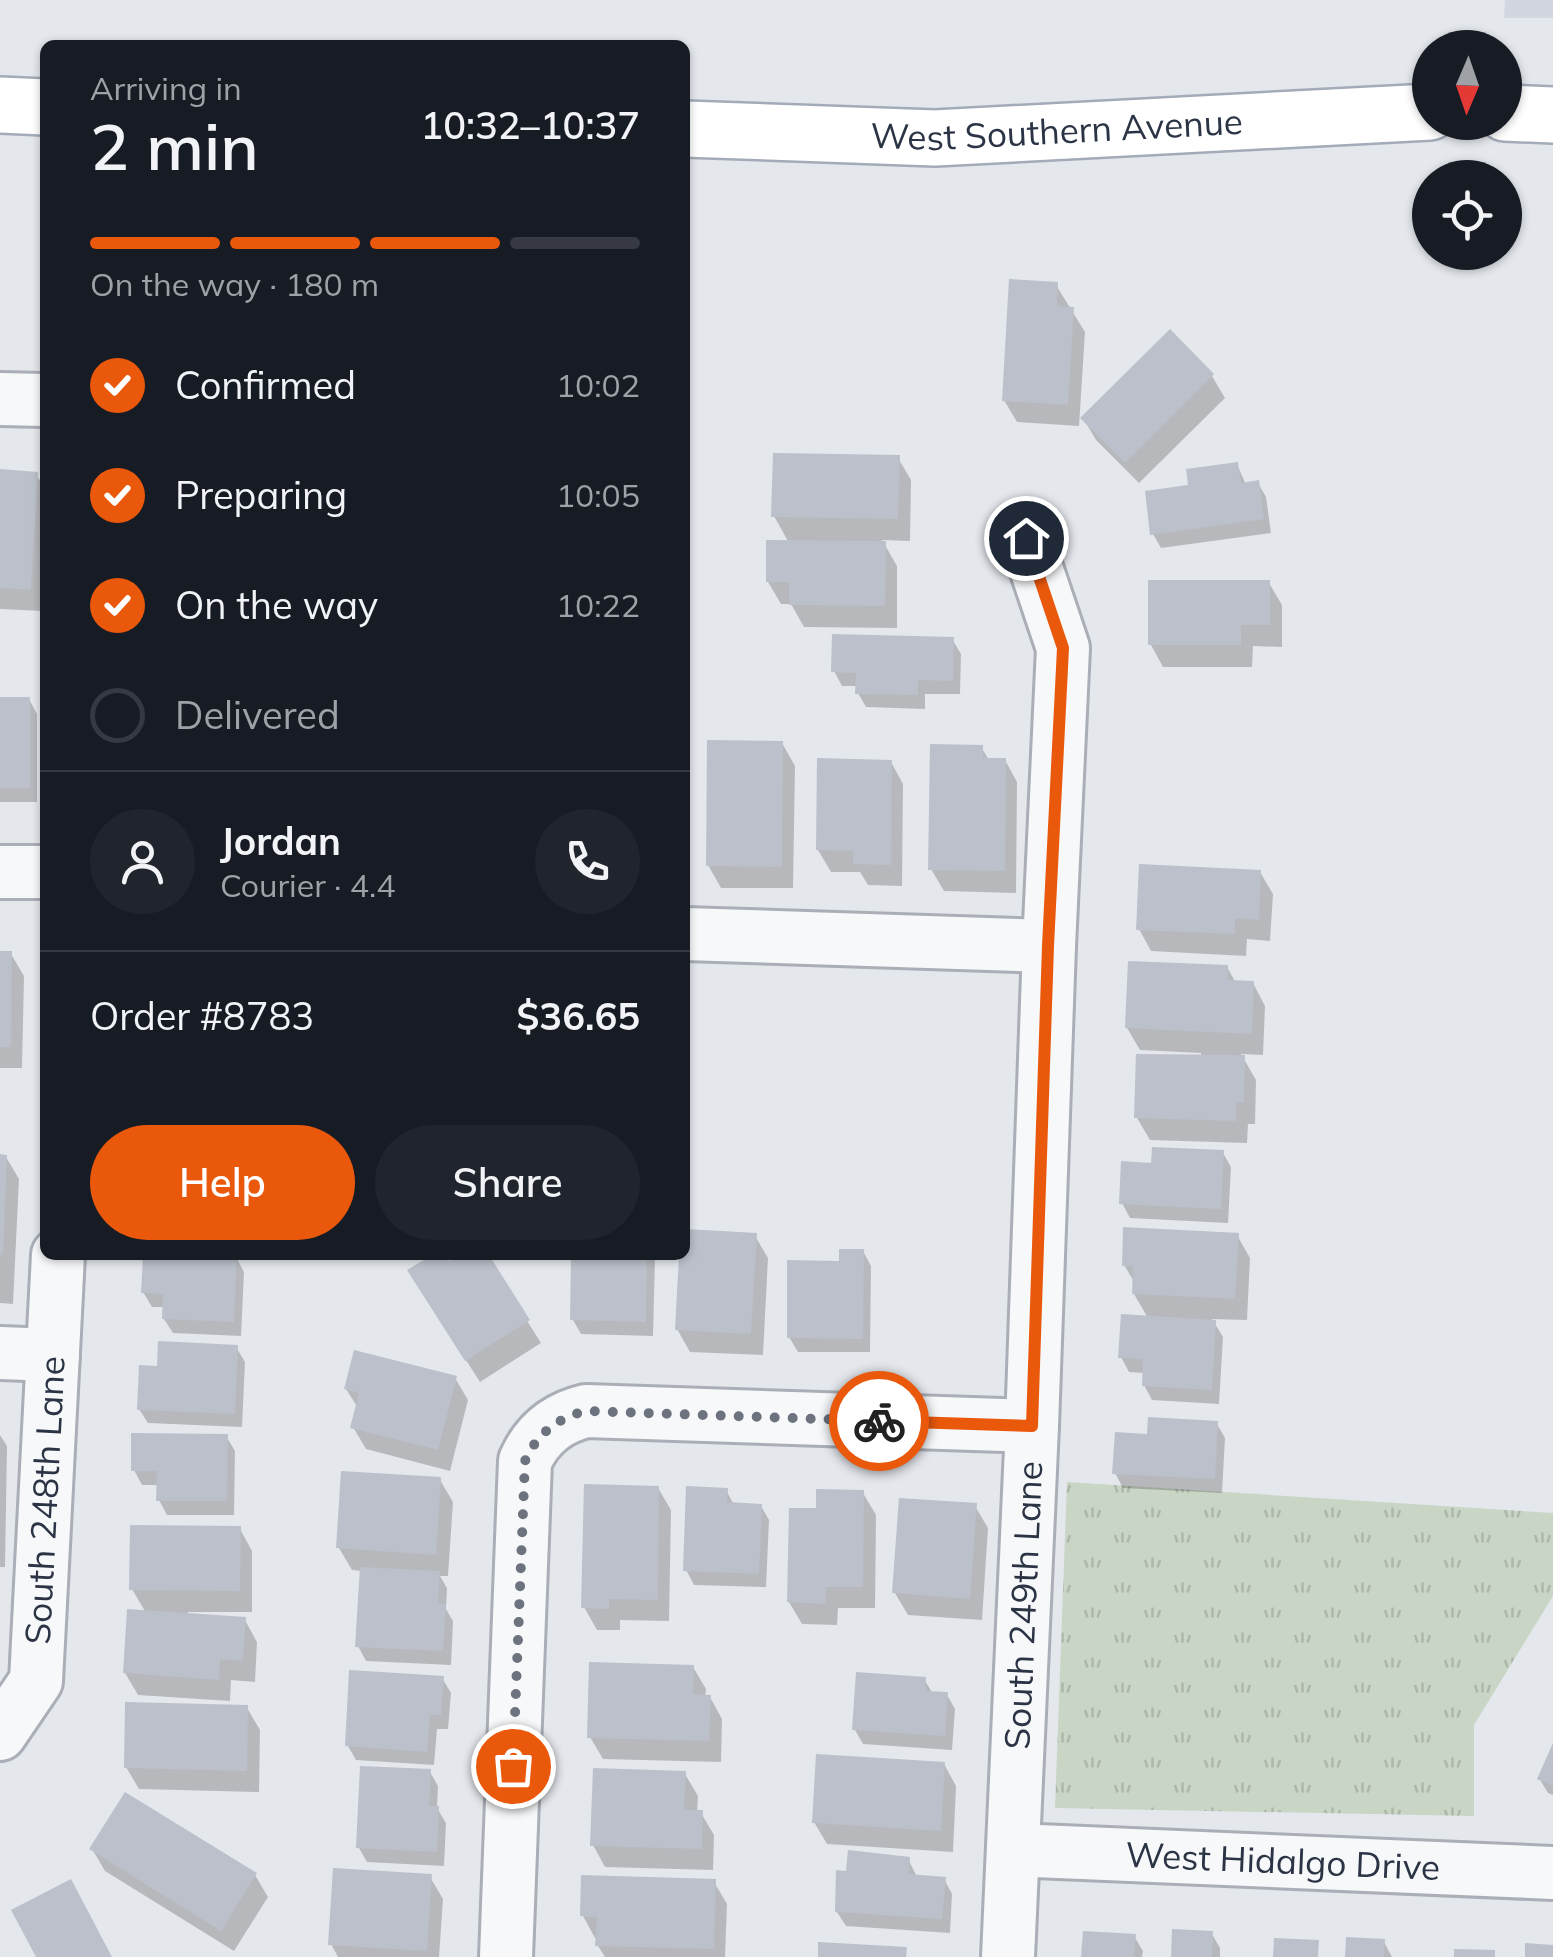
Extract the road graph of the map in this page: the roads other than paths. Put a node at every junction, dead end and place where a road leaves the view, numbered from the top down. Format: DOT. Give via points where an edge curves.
graph roads {
  1 [pos="0,105"];
  2 [pos="40,106"];
  3 [pos="1412,113"];
  4 [pos="1522,114"];
  5 [pos="1553,115"];
  6 [pos="690,129"];
  7 [pos="0,399"];
  8 [pos="40,400"];
  9 [pos="1026,538"];
  10 [pos="0,872"];
  11 [pos="40,872"];
  12 [pos="690,934"];
  13 [pos="1048,946"];
  14 [pos="58,1260"];
  15 [pos="0,1353"];
  16 [pos="53,1355"];
  17 [pos="1032,1426"];
  18 [pos="0,1734"];
  19 [pos="1013,1850"];
  20 [pos="1553,1874"];
  21 [pos="506,1957"];
  22 [pos="1008,1957"];
  1 -- 2 [label="main road"];
  3 -- 6 [label="main road, West Southern Avenue" via="935,138"];
  4 -- 5 [label="main road"];
  7 -- 8 [label="street"];
  9 -- 13 [label="street, South 249th Lane" via="1063,648"];
  10 -- 11 [label="street"];
  12 -- 13 [label="street"];
  13 -- 17 [label="street, South 249th Lane"];
  14 -- 16 [label="street, South 248th Lane"];
  15 -- 16 [label="street"];
  16 -- 18 [label="street, South 248th Lane" via="36,1681"];
  17 -- 19 [label="street, South 249th Lane"];
  17 -- 21 [label="street" via="586,1411 545,1430 525,1461"];
  19 -- 20 [label="street, West Hidalgo Drive"];
  19 -- 22 [label="street, South 249th Lane"];
}
